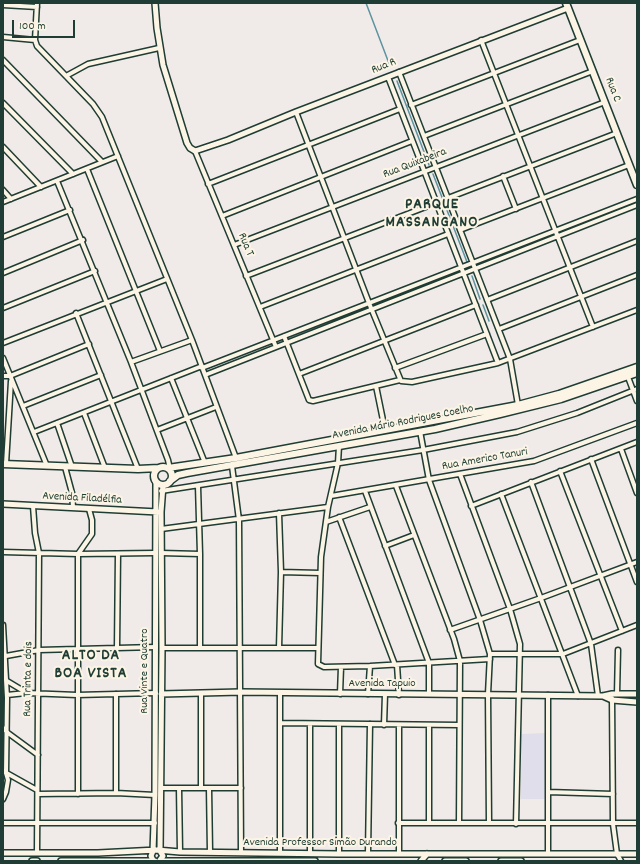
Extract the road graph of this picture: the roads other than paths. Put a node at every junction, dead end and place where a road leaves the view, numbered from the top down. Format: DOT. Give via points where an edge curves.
graph roads {
  1 [pos="155,3"];
  2 [pos="4,4"];
  3 [pos="37,5"];
  4 [pos="567,5"];
  5 [pos="3,38"];
  6 [pos="35,40"];
  7 [pos="481,40"];
  8 [pos="580,40"];
  9 [pos="159,48"];
  10 [pos="3,60"];
  11 [pos="593,71"];
  12 [pos="399,72"];
  13 [pos="494,73"];
  14 [pos="66,76"];
  15 [pos="388,77"];
  16 [pos="605,102"];
  17 [pos="3,103"];
  18 [pos="506,104"];
  19 [pos="411,105"];
  20 [pos="400,109"];
  21 [pos="296,112"];
  22 [pos="616,133"];
  23 [pos="518,135"];
  24 [pos="424,136"];
  25 [pos="412,141"];
  26 [pos="308,145"];
  27 [pos="3,147"];
  28 [pos="195,151"];
  29 [pos="118,156"];
  30 [pos="102,162"];
  31 [pos="628,165"];
  32 [pos="435,166"];
  33 [pos="530,166"];
  34 [pos="87,169"];
  35 [pos="424,171"];
  36 [pos="73,174"];
  37 [pos="503,176"];
  38 [pos="320,177"];
  39 [pos="57,181"];
  40 [pos="208,184"];
  41 [pos="637,186"];
  42 [pos="41,187"];
  43 [pos="3,190"];
  44 [pos="448,198"];
  45 [pos="542,198"];
  46 [pos="11,199"];
  47 [pos="637,199"];
  48 [pos="3,202"];
  49 [pos="436,203"];
  50 [pos="637,205"];
  51 [pos="332,207"];
  52 [pos="516,209"];
  53 [pos="70,210"];
  54 [pos="222,216"];
  55 [pos="460,230"];
  56 [pos="555,231"];
  57 [pos="448,234"];
  58 [pos="3,237"];
  59 [pos="344,238"];
  60 [pos="558,238"];
  61 [pos="83,240"];
  62 [pos="637,241"];
  63 [pos="234,245"];
  64 [pos="472,262"];
  65 [pos="461,266"];
  66 [pos="475,268"];
  67 [pos="569,268"];
  68 [pos="356,270"];
  69 [pos="95,271"];
  70 [pos="3,273"];
  71 [pos="463,273"];
  72 [pos="637,275"];
  73 [pos="246,276"];
  74 [pos="167,279"];
  75 [pos="136,291"];
  76 [pos="581,297"];
  77 [pos="487,300"];
  78 [pos="107,302"];
  79 [pos="369,302"];
  80 [pos="476,305"];
  81 [pos="260,307"];
  82 [pos="3,308"];
  83 [pos="372,310"];
  84 [pos="637,310"];
  85 [pos="76,313"];
  86 [pos="593,327"];
  87 [pos="499,329"];
  88 [pos="487,334"];
  89 [pos="284,336"];
  90 [pos="192,340"];
  91 [pos="273,340"];
  92 [pos="384,341"];
  93 [pos="3,342"];
  94 [pos="286,343"];
  95 [pos="88,344"];
  96 [pos="276,347"];
  97 [pos="160,351"];
  98 [pos="3,358"];
  99 [pos="510,359"];
  100 [pos="131,362"];
  101 [pos="498,363"];
  102 [pos="202,367"];
  103 [pos="395,368"];
  104 [pos="637,368"];
  105 [pos="637,373"];
  106 [pos="299,374"];
  107 [pos="101,375"];
  108 [pos="205,375"];
  109 [pos="3,376"];
  110 [pos="628,377"];
  111 [pos="10,378"];
  112 [pos="171,378"];
  113 [pos="400,380"];
  114 [pos="376,386"];
  115 [pos="141,390"];
  116 [pos="635,390"];
  117 [pos="112,401"];
  118 [pos="637,401"];
  119 [pos="518,405"];
  120 [pos="23,406"];
  121 [pos="216,407"];
  122 [pos="84,413"];
  123 [pos="187,418"];
  124 [pos="57,423"];
  125 [pos="637,423"];
  126 [pos="157,430"];
  127 [pos="385,430"];
  128 [pos="34,432"];
  129 [pos="420,432"];
  130 [pos="637,442"];
  131 [pos="339,446"];
  132 [pos="621,449"];
  133 [pos="423,450"];
  134 [pos="236,458"];
  135 [pos="591,459"];
  136 [pos="338,463"];
  137 [pos="5,464"];
  138 [pos="205,464"];
  139 [pos="47,466"];
  140 [pos="232,466"];
  141 [pos="65,467"];
  142 [pos="72,467"];
  143 [pos="105,468"];
  144 [pos="159,468"];
  145 [pos="138,469"];
  146 [pos="169,469"];
  147 [pos="560,471"];
  148 [pos="460,474"];
  149 [pos="429,480"];
  150 [pos="156,481"];
  151 [pos="170,481"];
  152 [pos="234,481"];
  153 [pos="531,482"];
  154 [pos="163,485"];
  155 [pos="198,486"];
  156 [pos="396,486"];
  157 [pos="365,491"];
  158 [pos="161,492"];
  159 [pos="637,493"];
  160 [pos="502,494"];
  161 [pos="331,496"];
  162 [pos="3,504"];
  163 [pos="33,506"];
  164 [pos="471,506"];
  165 [pos="73,507"];
  166 [pos="328,507"];
  167 [pos="370,507"];
  168 [pos="89,509"];
  169 [pos="158,512"];
  170 [pos="279,512"];
  171 [pos="340,517"];
  172 [pos="239,520"];
  173 [pos="326,522"];
  174 [pos="199,524"];
  175 [pos="161,529"];
  176 [pos="414,535"];
  177 [pos="385,546"];
  178 [pos="3,552"];
  179 [pos="39,553"];
  180 [pos="158,553"];
  181 [pos="78,554"];
  182 [pos="118,554"];
  183 [pos="200,554"];
  184 [pos="637,562"];
  185 [pos="630,564"];
  186 [pos="281,572"];
  187 [pos="320,573"];
  188 [pos="600,575"];
  189 [pos="637,582"];
  190 [pos="570,586"];
  191 [pos="541,598"];
  192 [pos="510,609"];
  193 [pos="480,620"];
  194 [pos="3,625"];
  195 [pos="637,625"];
  196 [pos="450,630"];
  197 [pos="622,631"];
  198 [pos="591,644"];
  199 [pos="4,646"];
  200 [pos="200,647"];
  201 [pos="117,648"];
  202 [pos="156,648"];
  203 [pos="162,648"];
  204 [pos="241,648"];
  205 [pos="279,648"];
  206 [pos="318,648"];
  207 [pos="78,649"];
  208 [pos="39,650"];
  209 [pos="618,650"];
  210 [pos="563,654"];
  211 [pos="520,655"];
  212 [pos="6,656"];
  213 [pos="490,657"];
  214 [pos="460,661"];
  215 [pos="429,664"];
  216 [pos="396,665"];
  217 [pos="4,666"];
  218 [pos="370,666"];
  219 [pos="341,667"];
  220 [pos="5,675"];
  221 [pos="7,681"];
  222 [pos="241,692"];
  223 [pos="27,693"];
  224 [pos="159,693"];
  225 [pos="201,693"];
  226 [pos="38,694"];
  227 [pos="116,694"];
  228 [pos="280,694"];
  229 [pos="340,694"];
  230 [pos="368,694"];
  231 [pos="385,694"];
  232 [pos="399,694"];
  233 [pos="429,694"];
  234 [pos="460,694"];
  235 [pos="488,694"];
  236 [pos="615,694"];
  237 [pos="637,694"];
  238 [pos="77,695"];
  239 [pos="519,695"];
  240 [pos="548,695"];
  241 [pos="578,696"];
  242 [pos="600,696"];
  243 [pos="6,697"];
  244 [pos="612,700"];
  245 [pos="158,702"];
  246 [pos="637,702"];
  247 [pos="280,723"];
  248 [pos="310,724"];
  249 [pos="339,724"];
  250 [pos="370,724"];
  251 [pos="384,725"];
  252 [pos="399,725"];
  253 [pos="429,725"];
  254 [pos="459,725"];
  255 [pos="3,728"];
  256 [pos="8,734"];
  257 [pos="38,755"];
  258 [pos="5,772"];
  259 [pos="161,788"];
  260 [pos="179,788"];
  261 [pos="201,788"];
  262 [pos="209,788"];
  263 [pos="241,788"];
  264 [pos="37,792"];
  265 [pos="548,792"];
  266 [pos="116,793"];
  267 [pos="78,794"];
  268 [pos="613,794"];
  269 [pos="155,795"];
  270 [pos="3,797"];
  271 [pos="3,823"];
  272 [pos="38,823"];
  273 [pos="155,823"];
  274 [pos="398,823"];
  275 [pos="429,823"];
  276 [pos="459,823"];
  277 [pos="637,823"];
  278 [pos="489,824"];
  279 [pos="516,824"];
  280 [pos="548,824"];
  281 [pos="613,824"];
  282 [pos="154,830"];
  283 [pos="161,830"];
  284 [pos="154,851"];
  285 [pos="160,851"];
  286 [pos="35,852"];
  287 [pos="130,852"];
  288 [pos="180,852"];
  289 [pos="210,852"];
  290 [pos="241,852"];
  291 [pos="3,853"];
  292 [pos="280,853"];
  293 [pos="310,853"];
  294 [pos="368,853"];
  295 [pos="399,853"];
  296 [pos="462,853"];
  297 [pos="340,854"];
  298 [pos="428,854"];
  299 [pos="548,854"];
  300 [pos="558,854"];
  301 [pos="617,854"];
  302 [pos="637,854"];
  303 [pos="33,861"];
  304 [pos="37,861"];
  305 [pos="61,861"];
  306 [pos="122,861"];
  307 [pos="157,861"];
  308 [pos="182,861"];
  309 [pos="315,861"];
  310 [pos="420,861"];
  311 [pos="444,861"];
  312 [pos="448,861"];
  313 [pos="462,861"];
  314 [pos="466,861"];
  315 [pos="501,861"];
  316 [pos="508,861"];
  317 [pos="521,861"];
  318 [pos="557,861"];
  319 [pos="621,861"];
  1 -- 9 [label="street, Rua T"];
  2 -- 3 [label="street"];
  3 -- 6 [label="street"];
  4 -- 7 [label="street, Rua R"];
  4 -- 8 [label="main road, Rua C"];
  5 -- 6 [label="street"];
  6 -- 14 [label="street" via="39,50"];
  7 -- 12 [label="street, Rua R"];
  7 -- 13 [label="street"];
  8 -- 11 [label="main road, Rua C"];
  8 -- 13 [label="street"];
  9 -- 14 [label="street" via="88,64"];
  9 -- 28 [label="street, Rua T" via="183,130 189,146"];
  10 -- 30 [label="street"];
  11 -- 16 [label="main road, Rua C"];
  11 -- 18 [label="street"];
  12 -- 15 [label="street, Rua R"];
  12 -- 19 [label="street"];
  13 -- 18 [label="street"];
  13 -- 19 [label="street"];
  14 -- 29 [label="street" via="99,111"];
  15 -- 20 [label="street"];
  15 -- 21 [label="street, Rua R"];
  16 -- 22 [label="main road, Rua C"];
  16 -- 23 [label="street, Rua Quixabeira"];
  17 -- 36 [label="street"];
  18 -- 23 [label="street"];
  18 -- 24 [label="street"];
  19 -- 24 [label="street"];
  20 -- 25 [label="street"];
  20 -- 26 [label="street"];
  21 -- 26 [label="street"];
  21 -- 28 [label="street, Rua R"];
  22 -- 31 [label="main road, Rua C"];
  22 -- 33 [label="street"];
  23 -- 32 [label="street, Rua Quixabeira"];
  23 -- 33 [label="street"];
  24 -- 32 [label="street"];
  25 -- 35 [label="street"];
  25 -- 38 [label="street"];
  26 -- 38 [label="street"];
  26 -- 40 [label="street"];
  27 -- 42 [label="street"];
  28 -- 40 [label="street, Rua T"];
  29 -- 30 [label="street"];
  29 -- 74 [label="street"];
  30 -- 34 [label="street"];
  31 -- 41 [label="main road, Rua C"];
  31 -- 45 [label="street"];
  32 -- 35 [label="street, Rua Quixabeira"];
  32 -- 44 [label="street"];
  33 -- 37 [label="street"];
  33 -- 45 [label="street"];
  34 -- 36 [label="street"];
  34 -- 75 [label="street"];
  35 -- 49 [label="street"];
  35 -- 51 [label="street, Rua Quixabeira"];
  36 -- 39 [label="street"];
  37 -- 44 [label="street"];
  37 -- 52 [label="street"];
  38 -- 51 [label="street"];
  38 -- 54 [label="street"];
  39 -- 42 [label="street"];
  39 -- 53 [label="street"];
  40 -- 54 [label="street, Rua T"];
  42 -- 46 [label="street"];
  43 -- 46 [label="street"];
  44 -- 55 [label="street"];
  45 -- 52 [label="street"];
  45 -- 56 [label="street"];
  46 -- 48 [label="street"];
  47 -- 56 [label="street"];
  49 -- 57 [label="street"];
  49 -- 59 [label="street"];
  50 -- 60 [label="street"];
  51 -- 59 [label="street"];
  51 -- 63 [label="street, Rua Quixabeira"];
  52 -- 55 [label="street"];
  53 -- 58 [label="street"];
  53 -- 61 [label="street"];
  54 -- 63 [label="street, Rua T"];
  55 -- 64 [label="street"];
  56 -- 60 [label="street"];
  56 -- 64 [label="street"];
  57 -- 65 [label="street"];
  57 -- 68 [label="street"];
  59 -- 68 [label="street"];
  59 -- 73 [label="street"];
  60 -- 66 [label="street"];
  60 -- 67 [label="street"];
  61 -- 69 [label="street"];
  61 -- 70 [label="street"];
  62 -- 67 [label="street"];
  63 -- 73 [label="street, Rua T"];
  64 -- 65 [label="street"];
  64 -- 66 [label="street"];
  65 -- 71 [label="street"];
  65 -- 79 [label="street"];
  66 -- 71 [label="street"];
  66 -- 77 [label="street"];
  67 -- 76 [label="street"];
  67 -- 77 [label="street"];
  68 -- 79 [label="street"];
  68 -- 81 [label="street"];
  69 -- 78 [label="street"];
  69 -- 82 [label="street"];
  71 -- 80 [label="street"];
  71 -- 83 [label="street"];
  72 -- 76 [label="street"];
  73 -- 81 [label="street, Rua T"];
  74 -- 75 [label="street"];
  74 -- 90 [label="street"];
  75 -- 78 [label="street"];
  75 -- 97 [label="street"];
  76 -- 86 [label="street"];
  76 -- 87 [label="street"];
  77 -- 87 [label="street"];
  78 -- 85 [label="street"];
  78 -- 100 [label="street"];
  79 -- 83 [label="street"];
  79 -- 89 [label="street"];
  80 -- 88 [label="street"];
  80 -- 92 [label="street"];
  81 -- 91 [label="street, Rua T"];
  83 -- 92 [label="street"];
  83 -- 94 [label="street"];
  84 -- 86 [label="street"];
  85 -- 93 [label="street"];
  85 -- 95 [label="street"];
  86 -- 99 [label="street"];
  87 -- 99 [label="street"];
  88 -- 101 [label="street"];
  88 -- 103 [label="street"];
  89 -- 91 [label="street"];
  89 -- 94 [label="street"];
  90 -- 97 [label="street"];
  90 -- 102 [label="street"];
  91 -- 96 [label="street, Rua T"];
  91 -- 102 [label="street"];
  92 -- 103 [label="street"];
  92 -- 106 [label="street"];
  94 -- 96 [label="street"];
  94 -- 106 [label="street"];
  95 -- 107 [label="street"];
  95 -- 111 [label="street"];
  96 -- 108 [label="street"];
  97 -- 100 [label="street"];
  98 -- 111 [label="street"];
  99 -- 101 [label="street"];
  99 -- 119 [label="street"];
  100 -- 115 [label="street"];
  101 -- 113 [label="street" via="412,382"];
  102 -- 108 [label="street"];
  102 -- 112 [label="street"];
  103 -- 113 [label="street"];
  104 -- 119 [label="main road, Avenida Mário Rodrigues Coelho"];
  105 -- 110 [label="main road, Avenida Mário Rodrigues Coelho"];
  106 -- 114 [label="street" via="307,397 313,401"];
  107 -- 117 [label="street"];
  107 -- 120 [label="street"];
  108 -- 121 [label="street"];
  109 -- 111 [label="street"];
  110 -- 116 [label="street"];
  110 -- 129 [label="main road, Avenida Mário Rodrigues Coelho" via="542,404"];
  111 -- 120 [label="street"];
  111 -- 137 [label="street"];
  112 -- 115 [label="street"];
  112 -- 123 [label="street"];
  113 -- 114 [label="street"];
  114 -- 127 [label="street"];
  115 -- 117 [label="street"];
  115 -- 126 [label="street"];
  116 -- 118 [label="street"];
  116 -- 133 [label="street" via="528,429"];
  117 -- 122 [label="street"];
  117 -- 145 [label="street"];
  119 -- 127 [label="main road, Avenida Mário Rodrigues Coelho"];
  120 -- 128 [label="street"];
  121 -- 123 [label="street"];
  121 -- 134 [label="street"];
  122 -- 124 [label="street"];
  122 -- 143 [label="street"];
  123 -- 126 [label="street"];
  123 -- 138 [label="street"];
  124 -- 128 [label="street"];
  124 -- 142 [label="street"];
  125 -- 148 [label="street, Rua Americo Tanuri" via="540,460"];
  126 -- 146 [label="street"];
  127 -- 134 [label="main road, Avenida Mário Rodrigues Coelho"];
  128 -- 139 [label="street"];
  129 -- 131 [label="main road, Avenida Mário Rodrigues Coelho"];
  129 -- 133 [label="street"];
  130 -- 132 [label="street"];
  131 -- 136 [label="street"];
  131 -- 140 [label="main road, Avenida Mário Rodrigues Coelho"];
  132 -- 135 [label="street"];
  132 -- 159 [label="street"];
  133 -- 136 [label="street"];
  133 -- 149 [label="street"];
  134 -- 138 [label="main road, Avenida Mário Rodrigues Coelho"];
  135 -- 147 [label="street"];
  135 -- 185 [label="street"];
  136 -- 152 [label="street"];
  136 -- 161 [label="street"];
  137 -- 139 [label="main road"];
  138 -- 146 [label="main road, Avenida Mário Rodrigues Coelho"];
  139 -- 141 [label="main road"];
  140 -- 151 [label="main road, Avenida Mário Rodrigues Coelho" via="182,474"];
  140 -- 152 [label="street"];
  141 -- 142 [label="main road"];
  141 -- 165 [label="street"];
  142 -- 143 [label="main road"];
  143 -- 145 [label="main road"];
  144 -- 145 [label="main road"];
  144 -- 146 [label="main road"];
  144 -- 150 [label="main road" via="155,472"];
  146 -- 151 [label="main road" via="172,474"];
  147 -- 153 [label="street"];
  147 -- 188 [label="street"];
  148 -- 149 [label="street, Rua Americo Tanuri"];
  148 -- 164 [label="street"];
  149 -- 156 [label="street, Rua Americo Tanuri"];
  149 -- 193 [label="street"];
  150 -- 154 [label="main road"];
  150 -- 169 [label="street, Rua Vinte e Quatro"];
  151 -- 154 [label="main road"];
  152 -- 155 [label="street"];
  152 -- 172 [label="street"];
  153 -- 160 [label="street"];
  153 -- 190 [label="street"];
  154 -- 158 [label="street, Rua Vinte e Quatro"];
  155 -- 158 [label="street"];
  155 -- 174 [label="street"];
  156 -- 157 [label="street, Rua Americo Tanuri"];
  156 -- 176 [label="street"];
  157 -- 161 [label="street, Rua Americo Tanuri"];
  157 -- 167 [label="street"];
  158 -- 169 [label="street, Rua Vinte e Quatro"];
  160 -- 164 [label="street"];
  160 -- 191 [label="street"];
  161 -- 166 [label="street"];
  162 -- 163 [label="street, Avenida Filadélfia"];
  163 -- 165 [label="street, Avenida Filadélfia"];
  163 -- 179 [label="street, Rua Trinta e dois" via="34,533"];
  164 -- 192 [label="street"];
  165 -- 168 [label="street, Avenida Filadélfia"];
  166 -- 170 [label="street"];
  166 -- 173 [label="street"];
  167 -- 171 [label="street"];
  167 -- 177 [label="street"];
  168 -- 169 [label="street, Avenida Filadélfia"];
  168 -- 181 [label="street" via="92,534"];
  169 -- 175 [label="street, Rua Vinte e Quatro"];
  169 -- 180 [label="street, Rua Vinte e Quatro"];
  170 -- 172 [label="street"];
  170 -- 186 [label="street"];
  171 -- 173 [label="street"];
  171 -- 216 [label="street"];
  172 -- 174 [label="street"];
  172 -- 204 [label="street"];
  173 -- 187 [label="street"];
  174 -- 175 [label="street"];
  174 -- 183 [label="street"];
  175 -- 180 [label="street, Rua Vinte e Quatro"];
  176 -- 177 [label="street"];
  176 -- 196 [label="street"];
  177 -- 215 [label="street"];
  178 -- 179 [label="street"];
  179 -- 181 [label="street"];
  179 -- 208 [label="street, Rua Trinta e dois"];
  180 -- 182 [label="street"];
  180 -- 183 [label="street"];
  180 -- 202 [label="street, Rua Vinte e Quatro"];
  180 -- 203 [label="street, Rua Vinte e Quatro"];
  181 -- 182 [label="street"];
  181 -- 207 [label="street"];
  182 -- 201 [label="street"];
  183 -- 200 [label="street"];
  184 -- 185 [label="street"];
  185 -- 188 [label="street"];
  185 -- 189 [label="street"];
  186 -- 187 [label="street"];
  186 -- 205 [label="street"];
  187 -- 206 [label="street"];
  188 -- 190 [label="street"];
  188 -- 197 [label="street"];
  190 -- 191 [label="street"];
  190 -- 198 [label="street"];
  191 -- 192 [label="street"];
  191 -- 210 [label="street"];
  192 -- 193 [label="street"];
  192 -- 211 [label="street" via="518,634"];
  193 -- 196 [label="street"];
  193 -- 213 [label="street"];
  194 -- 199 [label="street"];
  195 -- 197 [label="street"];
  196 -- 214 [label="street"];
  197 -- 198 [label="street"];
  198 -- 210 [label="street"];
  198 -- 242 [label="street"];
  199 -- 212 [label="street"];
  200 -- 203 [label="street"];
  200 -- 204 [label="street"];
  201 -- 202 [label="street"];
  201 -- 207 [label="street"];
  202 -- 224 [label="street, Rua Vinte e Quatro"];
  203 -- 224 [label="street, Rua Vinte e Quatro"];
  204 -- 205 [label="street"];
  204 -- 222 [label="street"];
  205 -- 206 [label="street"];
  206 -- 219 [label="street" via="319,666"];
  207 -- 208 [label="street"];
  207 -- 238 [label="street"];
  208 -- 212 [label="street"];
  208 -- 226 [label="street, Rua Trinta e dois"];
  209 -- 236 [label="street"];
  210 -- 211 [label="street"];
  210 -- 241 [label="street"];
  211 -- 213 [label="street"];
  211 -- 239 [label="street"];
  212 -- 217 [label="street"];
  213 -- 214 [label="street"];
  213 -- 235 [label="street"];
  214 -- 215 [label="street"];
  214 -- 234 [label="street"];
  215 -- 216 [label="street"];
  215 -- 233 [label="street"];
  216 -- 218 [label="street"];
  216 -- 232 [label="street"];
  217 -- 220 [label="street"];
  218 -- 219 [label="street"];
  218 -- 230 [label="street"];
  219 -- 229 [label="street"];
  220 -- 221 [label="street"];
  221 -- 223 [label="street"];
  221 -- 243 [label="street"];
  222 -- 225 [label="street, Avenida Tapuio"];
  222 -- 228 [label="street, Avenida Tapuio"];
  222 -- 263 [label="street"];
  223 -- 226 [label="street, Avenida Tapuio"];
  223 -- 243 [label="street"];
  224 -- 225 [label="street, Avenida Tapuio"];
  224 -- 227 [label="street, Avenida Tapuio"];
  224 -- 245 [label="street, Rua Vinte e Quatro"];
  225 -- 261 [label="street"];
  226 -- 238 [label="street, Avenida Tapuio"];
  226 -- 257 [label="street, Rua Trinta e dois"];
  227 -- 238 [label="street, Avenida Tapuio"];
  227 -- 266 [label="street"];
  228 -- 229 [label="street, Avenida Tapuio"];
  228 -- 247 [label="street"];
  229 -- 230 [label="street, Avenida Tapuio"];
  230 -- 231 [label="street, Avenida Tapuio"];
  231 -- 232 [label="street, Avenida Tapuio"];
  231 -- 251 [label="street"];
  232 -- 233 [label="street, Avenida Tapuio"];
  233 -- 234 [label="street, Avenida Tapuio"];
  234 -- 235 [label="street, Avenida Tapuio"];
  234 -- 254 [label="street"];
  235 -- 239 [label="street, Avenida Tapuio"];
  235 -- 278 [label="street"];
  236 -- 237 [label="street, Avenida Tapuio"];
  236 -- 242 [label="street, Avenida Tapuio"];
  236 -- 244 [label="street"];
  238 -- 267 [label="street"];
  239 -- 240 [label="street, Avenida Tapuio"];
  239 -- 279 [label="street"];
  240 -- 241 [label="street, Avenida Tapuio"];
  240 -- 265 [label="street"];
  241 -- 242 [label="street, Avenida Tapuio"];
  242 -- 244 [label="street, Avenida Tapuio"];
  243 -- 256 [label="street"];
  244 -- 246 [label="street, Avenida Tapuio"];
  244 -- 268 [label="street"];
  245 -- 259 [label="street, Rua Vinte e Quatro"];
  245 -- 269 [label="street, Rua Vinte e Quatro"];
  247 -- 248 [label="street"];
  247 -- 292 [label="street"];
  248 -- 249 [label="street"];
  248 -- 293 [label="street"];
  249 -- 250 [label="street"];
  249 -- 297 [label="street"];
  250 -- 251 [label="street"];
  250 -- 294 [label="street"];
  251 -- 252 [label="street"];
  252 -- 253 [label="street"];
  252 -- 274 [label="street"];
  253 -- 254 [label="street"];
  253 -- 275 [label="street"];
  254 -- 276 [label="street"];
  255 -- 256 [label="street"];
  256 -- 257 [label="street"];
  256 -- 258 [label="street"];
  257 -- 264 [label="street, Rua Trinta e dois"];
  258 -- 264 [label="street"];
  258 -- 270 [label="street" via="8,786"];
  259 -- 260 [label="street"];
  259 -- 283 [label="street, Rua Vinte e Quatro"];
  260 -- 261 [label="street"];
  260 -- 288 [label="street"];
  261 -- 262 [label="street"];
  262 -- 263 [label="street"];
  262 -- 289 [label="street"];
  263 -- 290 [label="street"];
  264 -- 267 [label="street"];
  264 -- 272 [label="street, Rua Trinta e dois"];
  265 -- 268 [label="street"];
  265 -- 280 [label="street"];
  266 -- 267 [label="street"];
  266 -- 269 [label="street"];
  268 -- 281 [label="street"];
  269 -- 273 [label="street, Rua Vinte e Quatro"];
  271 -- 272 [label="street"];
  272 -- 273 [label="street"];
  272 -- 286 [label="street, Rua Trinta e dois"];
  273 -- 282 [label="street, Rua Vinte e Quatro"];
  274 -- 275 [label="street"];
  274 -- 295 [label="street"];
  275 -- 276 [label="street"];
  276 -- 278 [label="street"];
  277 -- 281 [label="street"];
  278 -- 279 [label="street"];
  279 -- 280 [label="street"];
  280 -- 281 [label="street"];
  280 -- 299 [label="street"];
  281 -- 301 [label="street"];
  282 -- 283 [label="street"];
  282 -- 284 [label="street, Rua Vinte e Quatro"];
  283 -- 285 [label="street, Rua Vinte e Quatro"];
  284 -- 285 [label="street, Avenida Professor Simão Durando"];
  284 -- 287 [label="street, Avenida Professor Simão Durando"];
  284 -- 307 [label="street, Rua Vinte e Quatro" via="151,856"];
  285 -- 288 [label="street, Avenida Professor Simão Durando"];
  285 -- 307 [label="street, Rua Vinte e Quatro" via="163,856"];
  286 -- 287 [label="street, Avenida Professor Simão Durando"];
  286 -- 291 [label="street, Avenida Professor Simão Durando"];
  286 -- 303 [label="street, Rua Trinta e dois"];
  287 -- 306 [label="street" via="123,855"];
  288 -- 289 [label="street, Avenida Professor Simão Durando"];
  289 -- 290 [label="street, Avenida Professor Simão Durando"];
  290 -- 292 [label="street, Avenida Professor Simão Durando"];
  292 -- 293 [label="street, Avenida Professor Simão Durando"];
  293 -- 297 [label="street, Avenida Professor Simão Durando"];
  294 -- 295 [label="street, Avenida Professor Simão Durando"];
  294 -- 297 [label="street, Avenida Professor Simão Durando"];
  295 -- 298 [label="street, Avenida Professor Simão Durando"];
  296 -- 298 [label="street, Avenida Professor Simão Durando"];
  296 -- 299 [label="street, Avenida Professor Simão Durando"];
  296 -- 313 [label="street"];
  298 -- 310 [label="street"];
  299 -- 300 [label="street, Avenida Professor Simão Durando"];
  300 -- 301 [label="street, Avenida Professor Simão Durando"];
  300 -- 318 [label="street"];
  301 -- 302 [label="street, Avenida Professor Simão Durando"];
  301 -- 319 [label="street"];
  303 -- 304 [label="street"];
  305 -- 306 [label="street, Avenida Professor Simão Durando"];
  306 -- 307 [label="street, Avenida Professor Simão Durando"];
  307 -- 308 [label="street, Avenida Professor Simão Durando"];
  308 -- 309 [label="street, Avenida Professor Simão Durando"];
  311 -- 312 [label="street"];
  312 -- 313 [label="street"];
  313 -- 314 [label="street"];
  315 -- 316 [label="street"];
  316 -- 317 [label="street"];
}
